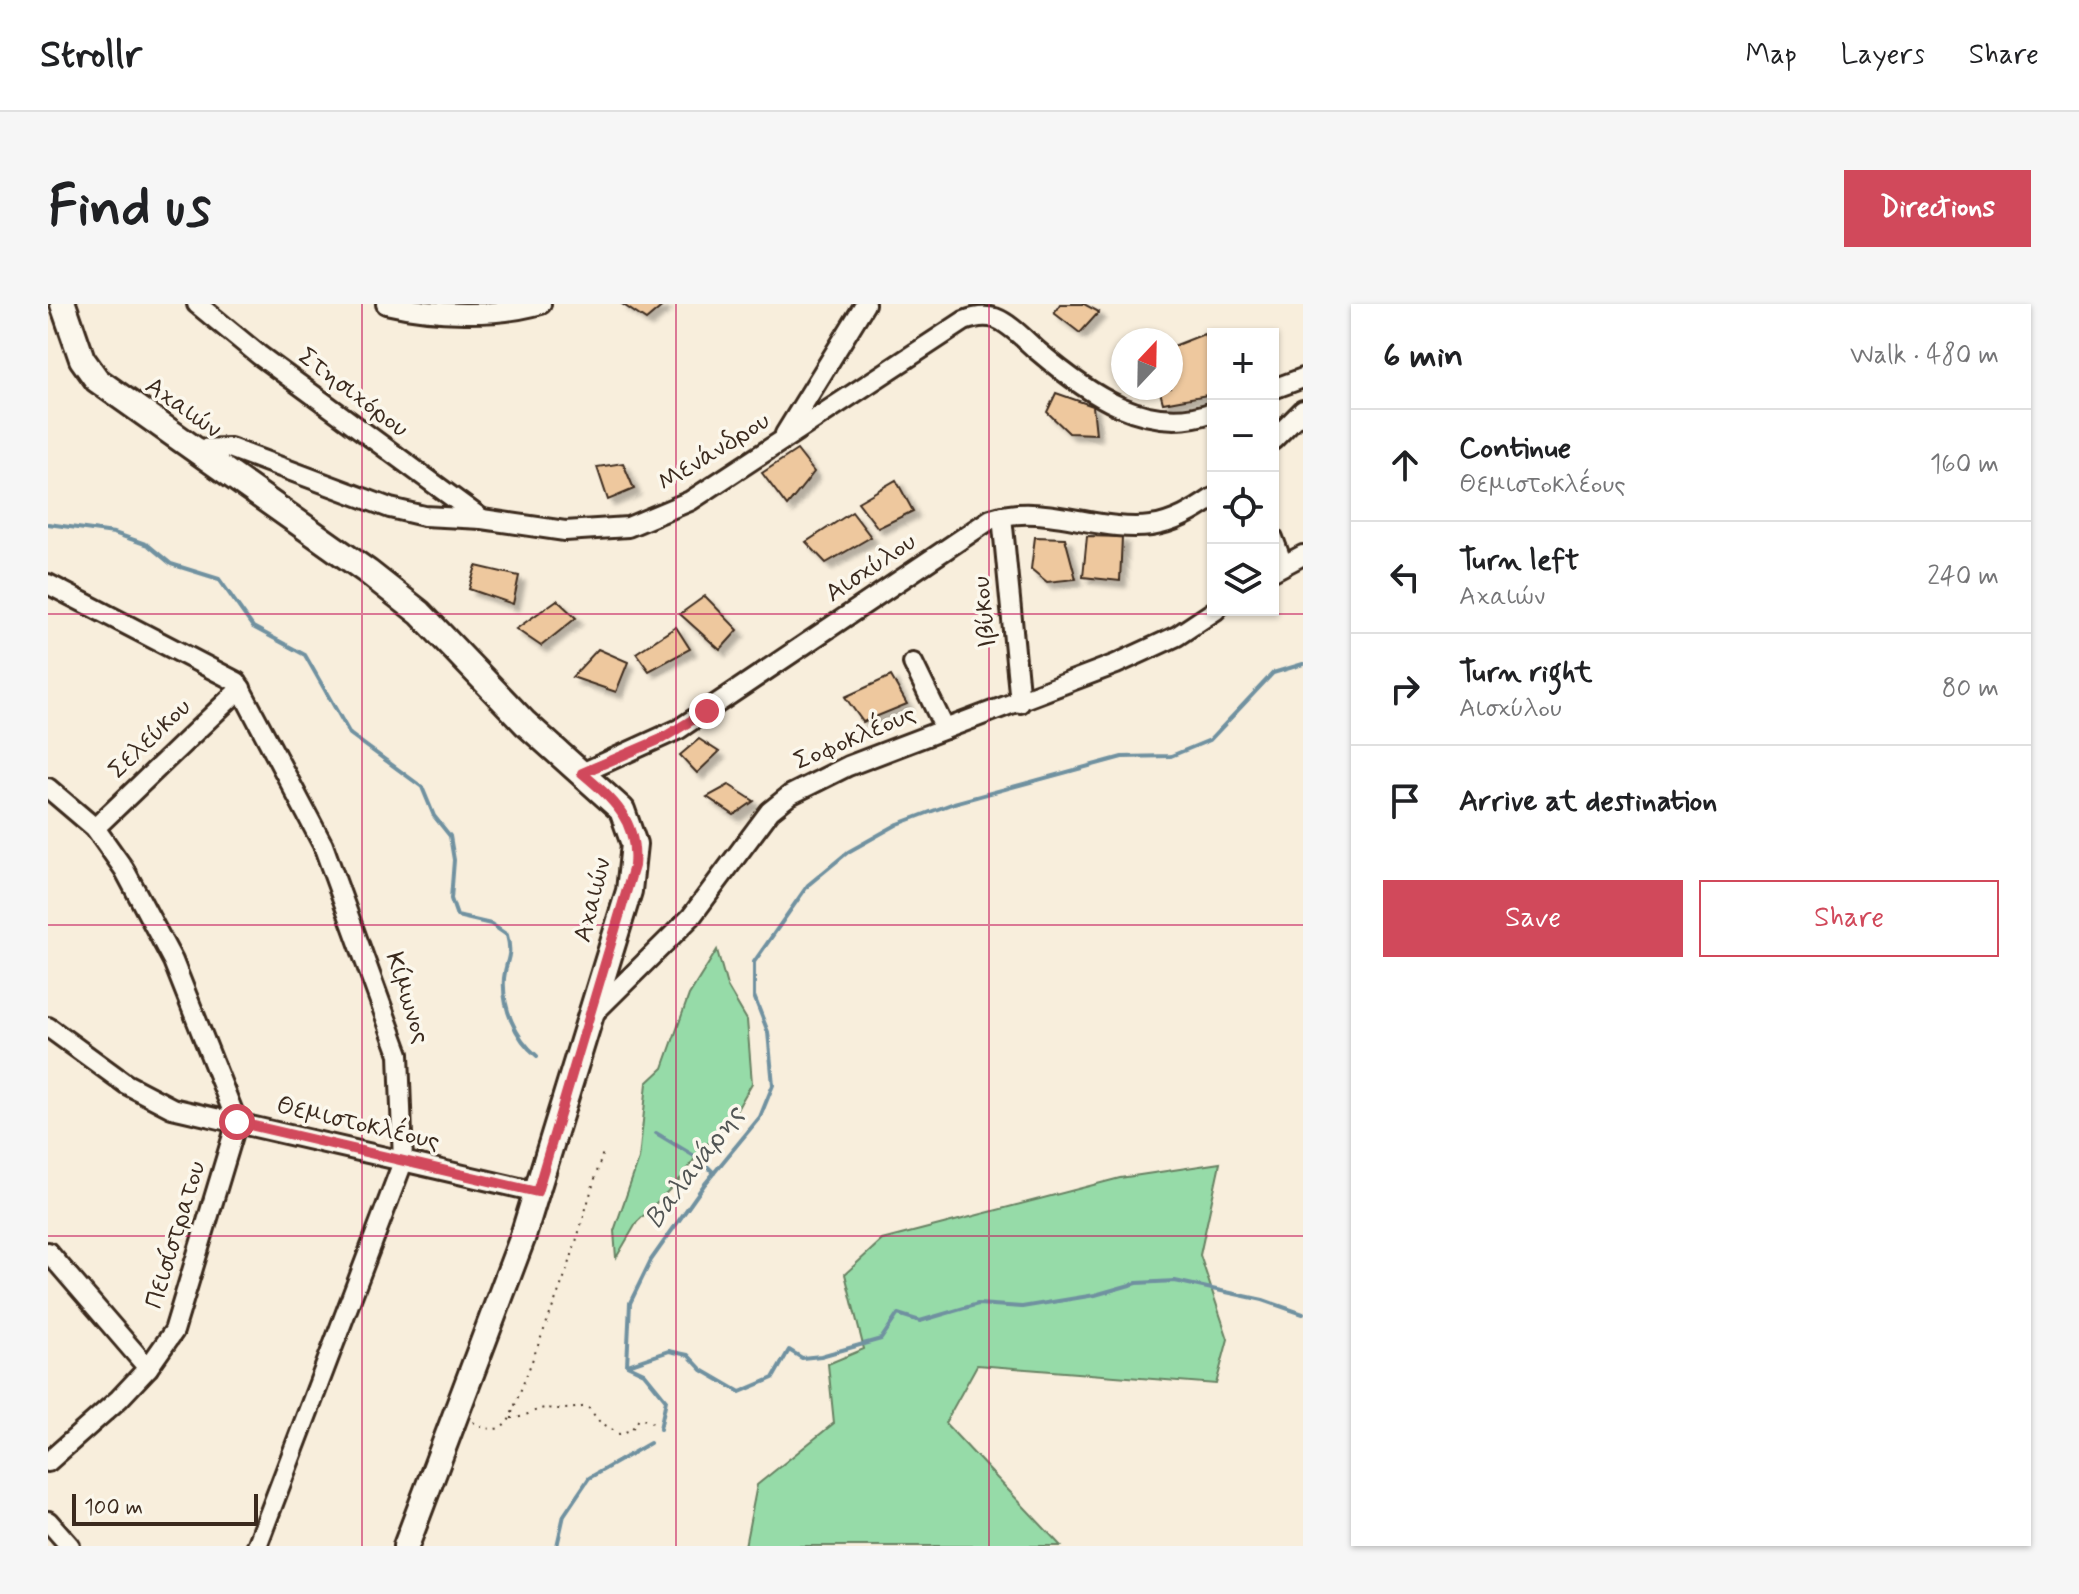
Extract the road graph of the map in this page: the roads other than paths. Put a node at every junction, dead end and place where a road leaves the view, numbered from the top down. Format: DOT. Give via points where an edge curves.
graph roads {
  1 [pos="63,304"];
  2 [pos="197,304"];
  3 [pos="386,304"];
  4 [pos="541,304"];
  5 [pos="865,304"];
  6 [pos="1303,378"];
  7 [pos="1279,387"];
  8 [pos="1303,410"];
  9 [pos="1207,414"];
  10 [pos="1279,434"];
  11 [pos="782,440"];
  12 [pos="193,449"];
  13 [pos="1207,502"];
  14 [pos="1002,516"];
  15 [pos="482,519"];
  16 [pos="1303,555"];
  17 [pos="1279,567"];
  18 [pos="48,584"];
  19 [pos="1207,616"];
  20 [pos="913,663"];
  21 [pos="241,688"];
  22 [pos="1020,703"];
  23 [pos="945,729"];
  24 [pos="582,773"];
  25 [pos="48,788"];
  26 [pos="95,828"];
  27 [pos="588,1018"];
  28 [pos="48,1027"];
  29 [pos="237,1122"];
  30 [pos="403,1162"];
  31 [pos="537,1192"];
  32 [pos="48,1252"];
  33 [pos="148,1368"];
  34 [pos="48,1462"];
  35 [pos="48,1521"];
  36 [pos="70,1546"];
  37 [pos="257,1546"];
  38 [pos="406,1546"];
  1 -- 12 [label="main road, Αχαιών" via="78,352 94,376"];
  2 -- 15 [label="street, Στησιχόρου"];
  3 -- 4 [label="street" via="474,311"];
  5 -- 11 [label="street"];
  6 -- 7 [label="street"];
  8 -- 10 [label="street"];
  9 -- 11 [label="street, Μενάνδρου" via="1166,419 1113,404 1064,373 1003,322 982,316 964,321"];
  11 -- 15 [label="street, Μενάνδρου" via="690,501 628,527 565,531"];
  12 -- 15 [label="street, Μενάνδρου" via="230,448 408,512"];
  12 -- 24 [label="main road, Αχαιών" via="407,602 525,723"];
  13 -- 14 [label="street, Αισχύλου" via="1184,516 1143,527 1026,513"];
  14 -- 22 [label="street, Ιβύκου"];
  14 -- 24 [label="street, Αισχύλου" via="976,528 679,729"];
  16 -- 17 [label="street"];
  18 -- 21 [label="street, Κίμωνος" via="227,674"];
  19 -- 22 [label="street, Σοφοκλέους" via="1167,641"];
  20 -- 23 [label="street"];
  21 -- 26 [label="street, Σελεύκου"];
  21 -- 30 [label="street, Κίμωνος" via="316,827 386,1014 401,1066"];
  22 -- 23 [label="street, Σοφοκλέους"];
  23 -- 27 [label="street, Σοφοκλέους" via="783,799 691,917"];
  24 -- 27 [label="main road, Αχαιών" via="622,810 634,844 629,891"];
  25 -- 26 [label="street"];
  26 -- 29 [label="street" via="124,869 173,961"];
  27 -- 31 [label="main road, Αχαιών"];
  28 -- 29 [label="street, Θεμιστοκλέους" via="149,1099"];
  29 -- 30 [label="street, Θεμιστοκλέους"];
  29 -- 33 [label="street, Πεισίστρατου" via="174,1331"];
  30 -- 31 [label="street, Θεμιστοκλέους"];
  30 -- 37 [label="street, Κίμωνος"];
  31 -- 38 [label="main road, Αχαιών"];
  32 -- 33 [label="street"];
  33 -- 34 [label="street, Πεισίστρατου"];
  35 -- 36 [label="street"];
}
